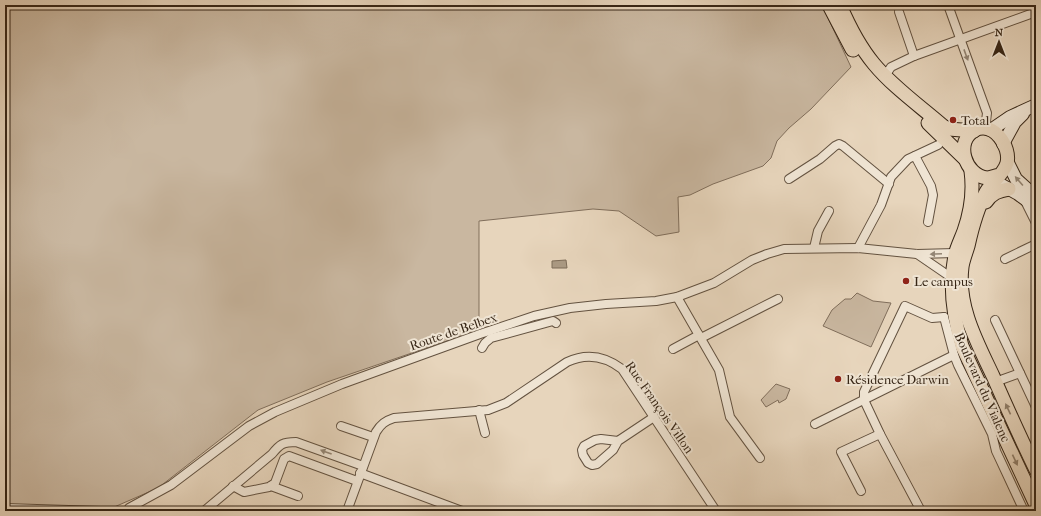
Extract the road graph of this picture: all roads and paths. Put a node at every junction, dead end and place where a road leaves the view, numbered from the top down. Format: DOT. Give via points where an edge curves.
graph roads {
  1 [pos="830,5"];
  2 [pos="840,5"];
  3 [pos="948,5"];
  4 [pos="899,12"];
  5 [pos="1036,12"];
  6 [pos="961,40"];
  7 [pos="853,50"];
  8 [pos="914,56"];
  9 [pos="885,76"];
  10 [pos="1033,106"];
  11 [pos="983,130"];
  12 [pos="1003,144"];
  13 [pos="938,145"];
  14 [pos="915,156"];
  15 [pos="964,158"];
  16 [pos="1007,161"];
  17 [pos="971,171"];
  18 [pos="993,178"];
  19 [pos="789,179"];
  20 [pos="889,184"];
  21 [pos="1009,189"];
  22 [pos="1022,197"];
  23 [pos="1036,197"];
  24 [pos="1036,207"];
  25 [pos="829,211"];
  26 [pos="976,217"];
  27 [pos="928,222"];
  28 [pos="1036,223"];
  29 [pos="1036,244"];
  30 [pos="814,248"];
  31 [pos="858,248"];
  32 [pos="956,253"];
  33 [pos="917,254"];
  34 [pos="1004,259"];
  35 [pos="952,278"];
  36 [pos="952,293"];
  37 [pos="678,297"];
  38 [pos="778,299"];
  39 [pos="534,316"];
  40 [pos="944,317"];
  41 [pos="995,320"];
  42 [pos="556,323"];
  43 [pos="537,325"];
  44 [pos="700,336"];
  45 [pos="482,348"];
  46 [pos="673,348"];
  47 [pos="954,355"];
  48 [pos="1020,373"];
  49 [pos="995,382"];
  50 [pos="864,400"];
  51 [pos="1036,407"];
  52 [pos="979,409"];
  53 [pos="479,410"];
  54 [pos="654,417"];
  55 [pos="814,424"];
  56 [pos="341,426"];
  57 [pos="999,432"];
  58 [pos="484,433"];
  59 [pos="880,434"];
  60 [pos="373,437"];
  61 [pos="618,441"];
  62 [pos="760,458"];
  63 [pos="1036,470"];
  64 [pos="360,473"];
  65 [pos="233,486"];
  66 [pos="271,486"];
  67 [pos="861,491"];
  68 [pos="298,496"];
  69 [pos="1036,505"];
  70 [pos="5,508"];
  71 [pos="101,511"];
  72 [pos="128,511"];
  73 [pos="204,511"];
  74 [pos="347,511"];
  75 [pos="462,511"];
  76 [pos="716,511"];
  77 [pos="920,511"];
  78 [pos="1024,511"];
  1 -- 7 [label="highway"];
  2 -- 9 [label="main road" via="858,41"];
  3 -- 6 [label="street"];
  4 -- 8 [label="street"];
  5 -- 6 [label="street"];
  6 -- 8 [label="street"];
  6 -- 11 [label="street, one-way" via="987,113"];
  7 -- 15 [label="main road" via="880,83 931,125"];
  8 -- 9 [label="street" via="891,67"];
  9 -- 11 [label="main road" via="943,126 949,129"];
  10 -- 11 [label="street"];
  10 -- 12 [label="street" via="1015,122"];
  11 -- 12 [label="main road" via="1000,136"];
  11 -- 15 [label="main road" via="970,135 964,146"];
  12 -- 16 [label="main road"];
  13 -- 14 [label="street"];
  14 -- 20 [label="street" via="900,167 891,177"];
  14 -- 27 [label="street" via="933,195"];
  15 -- 17 [label="main road"];
  16 -- 18 [label="main road" via="1003,171"];
  23 -- 16 [label="street, one-way" via="1016,179"];
  17 -- 18 [label="main road"];
  17 -- 32 [label="main road, Boulevard du Vialenc" via="973,194"];
  18 -- 21 [label="street"];
  18 -- 26 [label="main road, Boulevard du Vialenc"];
  19 -- 20 [label="street" via="839,144"];
  20 -- 31 [label="street"];
  21 -- 22 [label="street"];
  21 -- 26 [label="main road" via="991,195"];
  22 -- 24 [label="street"];
  22 -- 28 [label="street"];
  25 -- 30 [label="street" via="818,230"];
  26 -- 49 [label="main road, Boulevard du Vialenc" via="962,267 962,294 968,322"];
  29 -- 34 [label="street"];
  30 -- 31 [label="street, Route de Belbex"];
  30 -- 37 [label="street, Route de Belbex" via="784,249 767,254 714,283"];
  31 -- 33 [label="street, Route de Belbex"];
  32 -- 33 [label="street, Route de Belbex, one-way"];
  32 -- 35 [label="main road, Boulevard du Vialenc"];
  33 -- 35 [label="street, Route de Belbex"];
  35 -- 36 [label="main road, Boulevard du Vialenc"];
  36 -- 40 [label="street"];
  36 -- 57 [label="main road, Boulevard du Vialenc" via="962,346"];
  37 -- 39 [label="street, Route de Belbex" via="570,308"];
  37 -- 44 [label="street"];
  38 -- 44 [label="street"];
  39 -- 43 [label="street"];
  39 -- 72 [label="street, Route de Belbex" via="342,384 275,412 249,426 171,485 129,508"];
  40 -- 47 [label="street"];
  40 -- 50 [label="street" via="932,318 904,306 864,392"];
  41 -- 48 [label="street"];
  42 -- 43 [label="street" via="553,321"];
  43 -- 45 [label="street" via="490,338"];
  44 -- 46 [label="street"];
  44 -- 62 [label="street" via="719,370 730,417"];
  47 -- 50 [label="street"];
  47 -- 52 [label="street"];
  48 -- 49 [label="street"];
  48 -- 51 [label="street"];
  63 -- 49 [label="main road, Boulevard du Vialenc, one-way"];
  50 -- 55 [label="street"];
  50 -- 59 [label="street"];
  52 -- 57 [label="street" via="992,430"];
  52 -- 78 [label="street"];
  53 -- 54 [label="street, Rue François Villon" via="506,403 574,358 593,356 604,358 622,369"];
  53 -- 58 [label="street"];
  53 -- 60 [label="street, Rue François Villon" via="386,420"];
  54 -- 61 [label="street"];
  54 -- 76 [label="street, Rue François Villon"];
  56 -- 60 [label="street"];
  57 -- 69 [label="main road, Boulevard du Vialenc, one-way"];
  59 -- 67 [label="street" via="841,452"];
  59 -- 77 [label="street"];
  60 -- 64 [label="street, Rue François Villon"];
  64 -- 65 [label="street, one-way" via="296,442 286,442 279,445 272,454"];
  64 -- 66 [label="street" via="289,456 284,459 275,483"];
  64 -- 74 [label="street, Rue François Villon"];
  64 -- 75 [label="street"];
  65 -- 66 [label="street" via="244,492"];
  65 -- 73 [label="street"];
  66 -- 68 [label="street"];
  70 -- 71 [label="street"];
}
